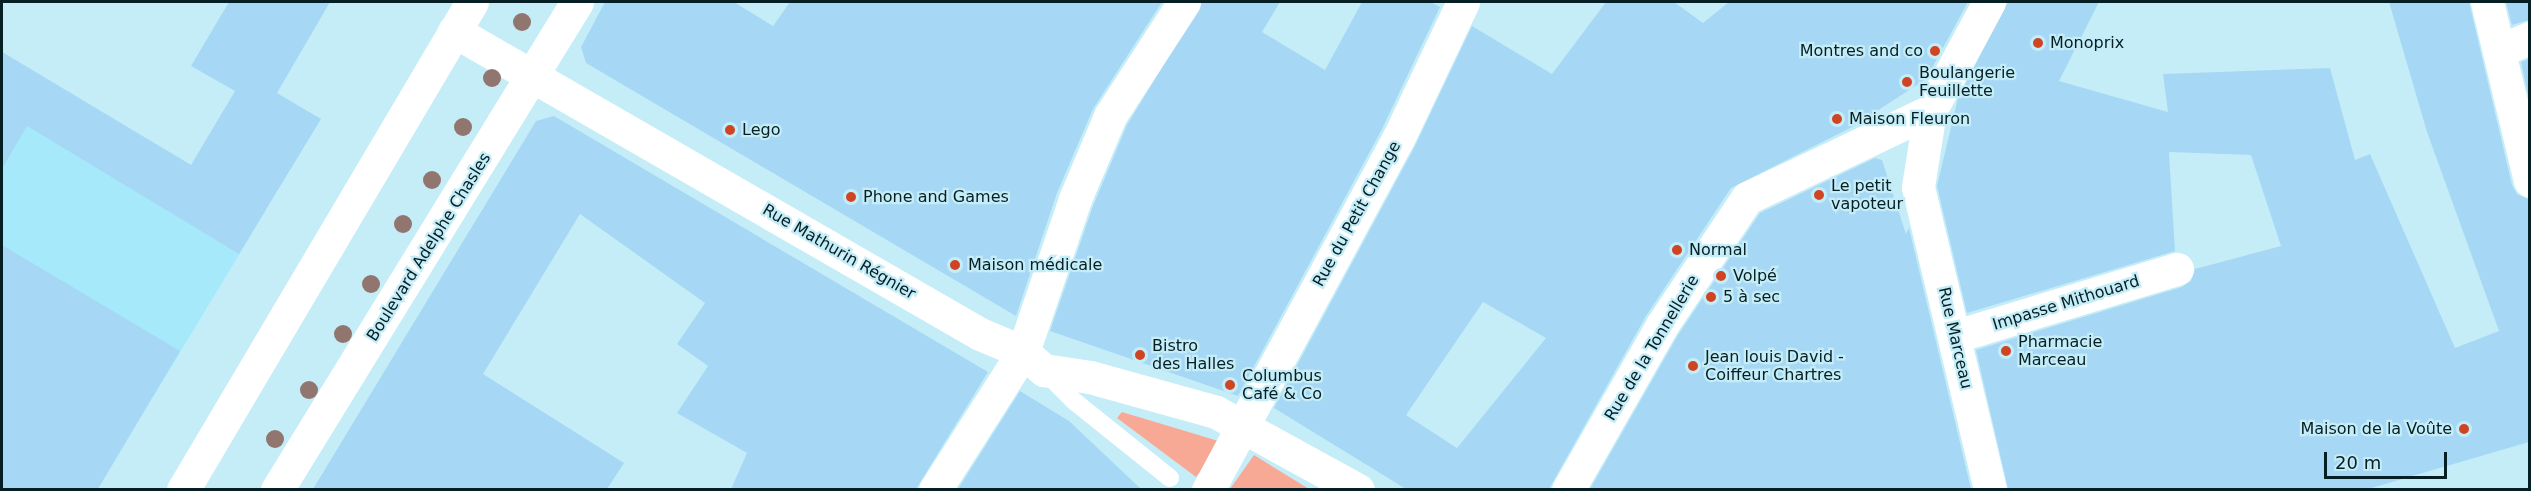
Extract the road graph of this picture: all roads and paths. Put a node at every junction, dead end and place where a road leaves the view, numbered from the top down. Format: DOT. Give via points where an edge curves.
graph roads {
  1 [pos="472,2"];
  2 [pos="577,2"];
  3 [pos="1184,2"];
  4 [pos="1462,2"];
  5 [pos="1989,2"];
  6 [pos="2487,2"];
  7 [pos="454,31"];
  8 [pos="2529,38"];
  9 [pos="2499,51"];
  10 [pos="535,75"];
  11 [pos="1930,111"];
  12 [pos="1880,135"];
  13 [pos="2529,181"];
  14 [pos="1918,188"];
  15 [pos="2177,269"];
  16 [pos="1956,336"];
  17 [pos="1034,361"];
  18 [pos="1243,423"];
  19 [pos="1170,478"];
  20 [pos="183,489"];
  21 [pos="277,489"];
  22 [pos="935,489"];
  23 [pos="1208,489"];
  24 [pos="1358,489"];
  25 [pos="1568,489"];
  26 [pos="1990,489"];
  1 -- 7 [label="street"];
  2 -- 10 [label="street, Boulevard Adelphe Chasles"];
  3 -- 17 [label="street" via="1110,116 1075,199"];
  4 -- 18 [label="street, Rue du Petit Change" via="1398,139"];
  5 -- 11 [label="street, Rue Marceau"];
  6 -- 9 [label="street"];
  7 -- 10 [label="street, Rue Mathurin Régnier"];
  7 -- 20 [label="street"];
  8 -- 9 [label="street"];
  9 -- 13 [label="street"];
  10 -- 17 [label="street, Rue Mathurin Régnier" via="980,334"];
  10 -- 21 [label="street, Boulevard Adelphe Chasles"];
  11 -- 12 [label="street, Rue de la Tonnellerie"];
  11 -- 14 [label="street, Rue Marceau"];
  12 -- 14 [label="street, Rue Marceau"];
  12 -- 25 [label="street, Rue de la Tonnellerie" via="1747,198 1662,325"];
  14 -- 16 [label="street, Rue Marceau"];
  15 -- 16 [label="street, Impasse Mithouard"];
  16 -- 26 [label="street, Rue Marceau"];
  17 -- 18 [label="street, Rue Mathurin Régnier"];
  17 -- 19 [label="lane" via="1074,400"];
  17 -- 22 [label="street"];
  18 -- 23 [label="street, Rue du Petit Change"];
  18 -- 24 [label="street, Rue Mathurin Régnier"];
}
